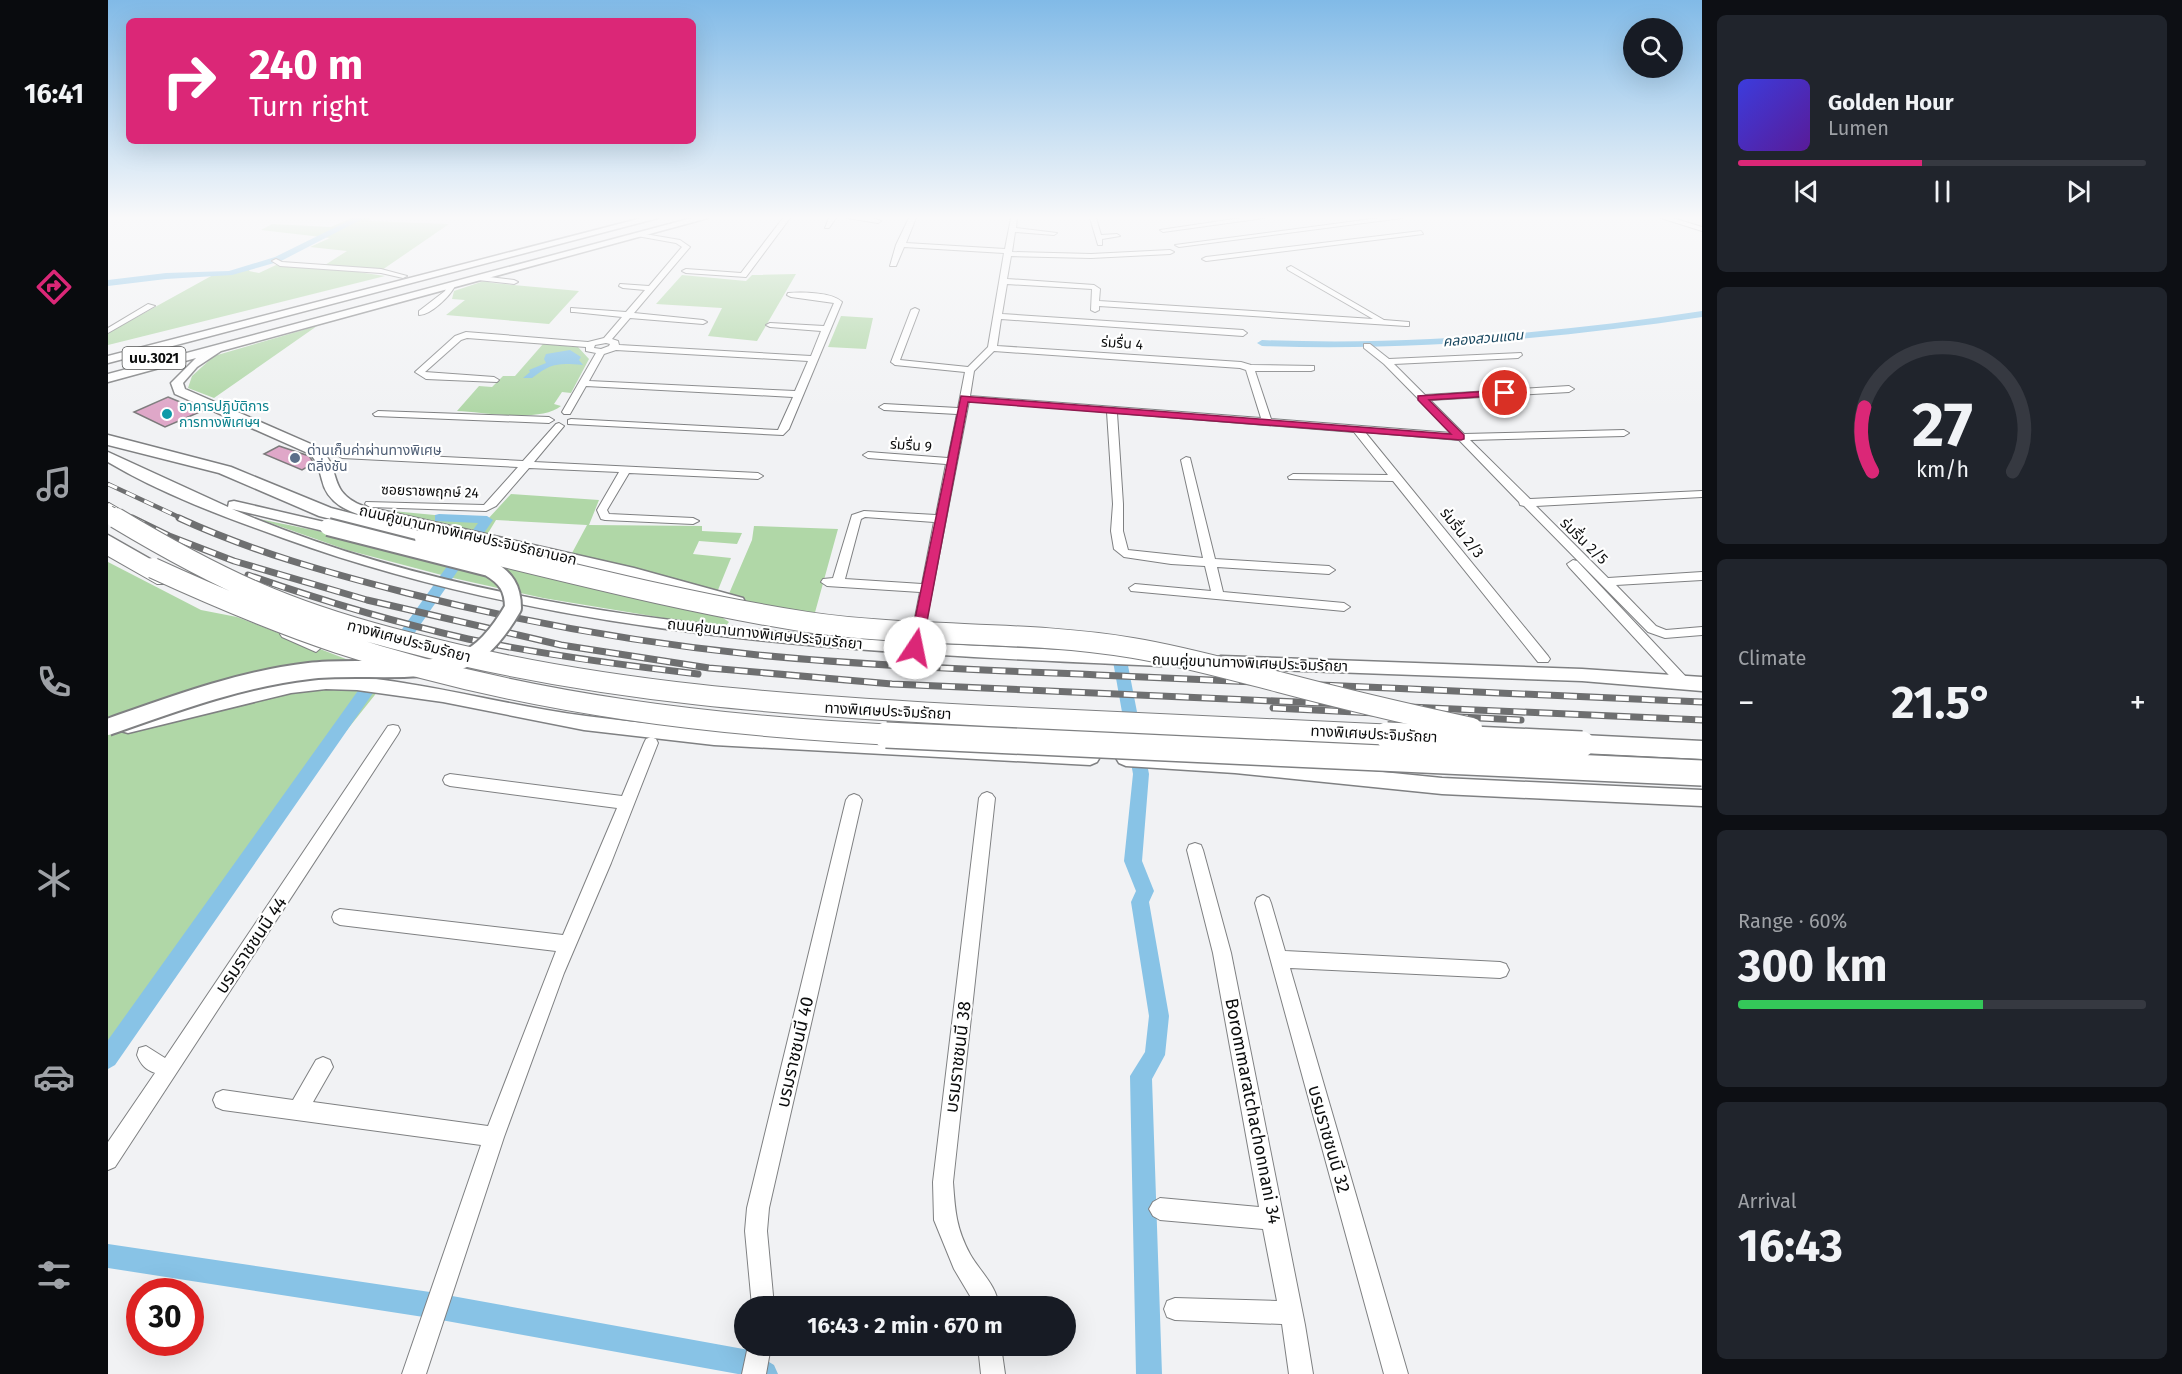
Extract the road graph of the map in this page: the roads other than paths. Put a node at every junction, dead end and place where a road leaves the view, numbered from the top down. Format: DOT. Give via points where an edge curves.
graph roads {
  1 [pos="379,282"];
  2 [pos="406,282"];
  3 [pos="409,282"];
  4 [pos="432,282"];
  5 [pos="466,282"];
  6 [pos="654,282"];
  7 [pos="1003,282"];
  8 [pos="1020,282"];
  9 [pos="1315,282"];
  10 [pos="451,286"];
  11 [pos="623,286"];
  12 [pos="651,288"];
  13 [pos="379,290"];
  14 [pos="791,296"];
  15 [pos="1096,303"];
  16 [pos="151,306"];
  17 [pos="574,310"];
  18 [pos="915,310"];
  19 [pos="422,313"];
  20 [pos="628,315"];
  21 [pos="998,315"];
  22 [pos="703,322"];
  23 [pos="1095,322"];
  24 [pos="1384,322"];
  25 [pos="1406,324"];
  26 [pos="770,325"];
  27 [pos="825,329"];
  28 [pos="108,331"];
  29 [pos="1243,333"];
  30 [pos="607,340"];
  31 [pos="200,341"];
  32 [pos="590,345"];
  33 [pos="1367,346"];
  34 [pos="614,347"];
  35 [pos="992,348"];
  36 [pos="108,350"];
  37 [pos="216,350"];
  38 [pos="601,352"];
  39 [pos="1518,355"];
  40 [pos="812,359"];
  41 [pos="108,360"];
  42 [pos="1387,362"];
  43 [pos="1250,368"];
  44 [pos="1311,369"];
  45 [pos="108,370"];
  46 [pos="970,370"];
  47 [pos="108,378"];
  48 [pos="494,380"];
  49 [pos="585,383"];
  50 [pos="1569,389"];
  51 [pos="797,394"];
  52 [pos="964,398"];
  53 [pos="1421,398"];
  54 [pos="884,406"];
  55 [pos="1112,410"];
  56 [pos="962,411"];
  57 [pos="567,412"];
  58 [pos="378,414"];
  59 [pos="571,422"];
  60 [pos="1267,422"];
  61 [pos="554,423"];
  62 [pos="1356,428"];
  63 [pos="1624,433"];
  64 [pos="1461,437"];
  65 [pos="108,440"];
  66 [pos="342,455"];
  67 [pos="868,455"];
  68 [pos="108,456"];
  69 [pos="1186,460"];
  70 [pos="952,461"];
  71 [pos="524,465"];
  72 [pos="625,470"];
  73 [pos="758,476"];
  74 [pos="1293,477"];
  75 [pos="1398,478"];
  76 [pos="1702,494"];
  77 [pos="199,500"];
  78 [pos="1524,502"];
  79 [pos="370,504"];
  80 [pos="108,513"];
  81 [pos="940,519"];
  82 [pos="693,521"];
  83 [pos="108,540"];
  84 [pos="108,551"];
  85 [pos="1210,562"];
  86 [pos="1573,564"];
  87 [pos="1329,570"];
  88 [pos="1702,576"];
  89 [pos="1605,582"];
  90 [pos="927,588"];
  91 [pos="1135,588"];
  92 [pos="1218,596"];
  93 [pos="1344,607"];
  94 [pos="1702,631"];
  95 [pos="851,644"];
  96 [pos="316,646"];
  97 [pos="915,648"];
  98 [pos="1543,659"];
  99 [pos="1693,683"];
  100 [pos="108,729"];
  101 [pos="393,730"];
  102 [pos="651,743"];
  103 [pos="1582,744"];
  104 [pos="1702,750"];
  105 [pos="1702,773"];
  106 [pos="450,780"];
  107 [pos="987,798"];
  108 [pos="1702,798"];
  109 [pos="854,800"];
  110 [pos="626,802"];
  111 [pos="1195,850"];
  112 [pos="1263,903"];
  113 [pos="340,917"];
  114 [pos="567,944"];
  115 [pos="1279,959"];
  116 [pos="1500,970"];
  117 [pos="146,1055"];
  118 [pos="323,1067"];
  119 [pos="168,1069"];
  120 [pos="223,1100"];
  121 [pos="297,1111"];
  122 [pos="494,1137"];
  123 [pos="108,1160"];
  124 [pos="1160,1209"];
  125 [pos="1274,1219"];
  126 [pos="762,1296"];
  127 [pos="984,1296"];
  128 [pos="1175,1309"];
  129 [pos="1290,1313"];
  130 [pos="758,1356"];
  131 [pos="991,1356"];
  132 [pos="414,1374"];
  133 [pos="754,1374"];
  134 [pos="993,1374"];
  135 [pos="1302,1374"];
  136 [pos="1396,1374"];
  1 -- 36 [label="main road"];
  2 -- 13 [label="main road"];
  3 -- 13 [label="main road, นบ.3021"];
  4 -- 31 [label="main road, นบ.3021"];
  5 -- 10 [label="main road, นบ.3021"];
  6 -- 12 [label="street"];
  7 -- 21 [label="street"];
  8 -- 15 [label="street" via="1094,287"];
  9 -- 24 [label="street"];
  10 -- 19 [label="street"];
  10 -- 37 [label="main road, นบ.3021"];
  11 -- 12 [label="street"];
  12 -- 20 [label="street"];
  13 -- 31 [label="main road, นบ.3021"];
  14 -- 27 [label="street" via="837,300"];
  15 -- 23 [label="street"];
  15 -- 24 [label="street"];
  16 -- 28 [label="street"];
  17 -- 20 [label="street"];
  18 -- 46 [label="street" via="895,362"];
  20 -- 22 [label="street"];
  20 -- 30 [label="street"];
  21 -- 23 [label="street"];
  21 -- 35 [label="street"];
  23 -- 29 [label="street"];
  24 -- 25 [label="street"];
  26 -- 27 [label="street"];
  27 -- 40 [label="street"];
  30 -- 32 [label="street"];
  30 -- 34 [label="street" via="615,343"];
  31 -- 41 [label="main road, นบ.3021"];
  31 -- 45 [label="main road, นบ.3021"];
  32 -- 38 [label="street" via="589,349"];
  32 -- 48 [label="street" via="466,335 419,372 426,376"];
  33 -- 42 [label="street, ร่มรื่น 2/5"];
  34 -- 38 [label="street"];
  34 -- 40 [label="street"];
  35 -- 43 [label="street, ร่มรื่น 4"];
  35 -- 46 [label="street"];
  37 -- 47 [label="main road, นบ.3021"];
  37 -- 95 [label="main road, ถนนคู่ขนานทางพิเศษประจิมรัถยานอก" via="186,372 177,383 179,391 315,451 327,466 332,490 346,505 634,573 719,597"];
  38 -- 49 [label="street"];
  39 -- 42 [label="street"];
  40 -- 51 [label="street"];
  42 -- 53 [label="street, ร่มรื่น 2/5"];
  43 -- 44 [label="street, ร่มรื่น 4"];
  43 -- 60 [label="street"];
  46 -- 52 [label="street"];
  49 -- 51 [label="street"];
  49 -- 57 [label="street"];
  50 -- 53 [label="street"];
  51 -- 59 [label="street" via="784,429 772,434"];
  52 -- 55 [label="street"];
  52 -- 56 [label="street"];
  53 -- 64 [label="street, ร่มรื่น 2/5"];
  54 -- 56 [label="street"];
  55 -- 60 [label="street"];
  55 -- 85 [label="street" via="1120,549 1130,555"];
  56 -- 70 [label="street"];
  57 -- 59 [label="street" via="576,417"];
  57 -- 61 [label="street, ซอยราชพฤกษ์ 24" via="555,415"];
  58 -- 61 [label="street"];
  59 -- 61 [label="street, ซอยราชพฤกษ์ 24"];
  60 -- 62 [label="street"];
  61 -- 71 [label="street, ซอยราชพฤกษ์ 24"];
  62 -- 64 [label="street"];
  62 -- 75 [label="street, ร่มรื่น 2/3"];
  63 -- 64 [label="street"];
  64 -- 78 [label="street, ร่มรื่น 2/5"];
  65 -- 103 [label="highway, bridge" via="225,471 325,512 673,596 808,622 1136,648 1428,720"];
  66 -- 71 [label="street"];
  67 -- 70 [label="street, ร่มรื่น 9"];
  68 -- 77 [label="main road, ถนนคู่ขนานทางพิเศษประจิมรัถยา"];
  69 -- 85 [label="street"];
  70 -- 81 [label="street"];
  71 -- 72 [label="street"];
  71 -- 79 [label="street, ซอยราชพฤกษ์ 24" via="486,508"];
  72 -- 73 [label="street"];
  72 -- 82 [label="street" via="602,510 605,517"];
  74 -- 75 [label="street"];
  75 -- 98 [label="street, ร่มรื่น 2/3"];
  76 -- 78 [label="street"];
  77 -- 95 [label="main road, ถนนคู่ขนานทางพิเศษประจิมรัถยา" via="321,548 475,589 627,619 778,639"];
  77 -- 100 [label="main road, bridge" via="231,504 489,568 511,585 513,608 497,631 467,658 413,668 300,672 169,705"];
  78 -- 89 [label="street, ร่มรื่น 2/5"];
  80 -- 103 [label="highway, ทางพิเศษประจิมรัถยา, bridge" via="178,555 240,585 344,624 502,665 596,682 713,699 832,708"];
  81 -- 90 [label="street"];
  81 -- 90 [label="street" via="864,514 856,517 832,582"];
  83 -- 105 [label="highway, ทางพิเศษประจิมรัถยา, bridge" via="213,598 332,642 553,698 666,716 881,735"];
  84 -- 96 [label="street" via="165,583"];
  85 -- 87 [label="street"];
  85 -- 92 [label="street"];
  86 -- 99 [label="street"];
  88 -- 89 [label="street"];
  89 -- 94 [label="street, ร่มรื่น 2/5" via="1652,629 1665,634"];
  90 -- 97 [label="street"];
  91 -- 92 [label="street"];
  92 -- 93 [label="street"];
  95 -- 97 [label="main road, ถนนคู่ขนานทางพิเศษประจิมรัถยา"];
  97 -- 99 [label="main road, ถนนคู่ขนานทางพิเศษประจิมรัถยา" via="1582,675"];
  100 -- 108 [label="main road" via="291,686 357,683 432,693 584,723 714,738 1179,761 1442,786"];
  101 -- 119 [label="street, บรมราชชนนี 44"];
  102 -- 110 [label="street"];
  103 -- 104 [label="highway, ทางพิเศษประจิมรัถยา"];
  106 -- 110 [label="street"];
  107 -- 127 [label="street, บรมราชชนนี 38" via="944,1182 945,1220 962,1261"];
  109 -- 126 [label="street, บรมราชชนนี 40" via="758,1208 756,1231"];
  110 -- 114 [label="street"];
  111 -- 125 [label="street, Borommaratchachonnani 34" via="1222,953"];
  112 -- 115 [label="street, บรมราชชนนี 32"];
  113 -- 114 [label="street"];
  114 -- 122 [label="street"];
  115 -- 116 [label="street"];
  115 -- 136 [label="street, บรมราชชนนี 32"];
  117 -- 119 [label="street"];
  118 -- 121 [label="street"];
  119 -- 123 [label="street, บรมราชชนนี 44"];
  120 -- 121 [label="street"];
  121 -- 122 [label="street"];
  122 -- 132 [label="street"];
  124 -- 125 [label="street"];
  125 -- 129 [label="street, Borommaratchachonnani 34"];
  128 -- 129 [label="street"];
  129 -- 135 [label="street, Borommaratchachonnani 34"];
  130 -- 133 [label="street"];
  131 -- 134 [label="street"];
}
